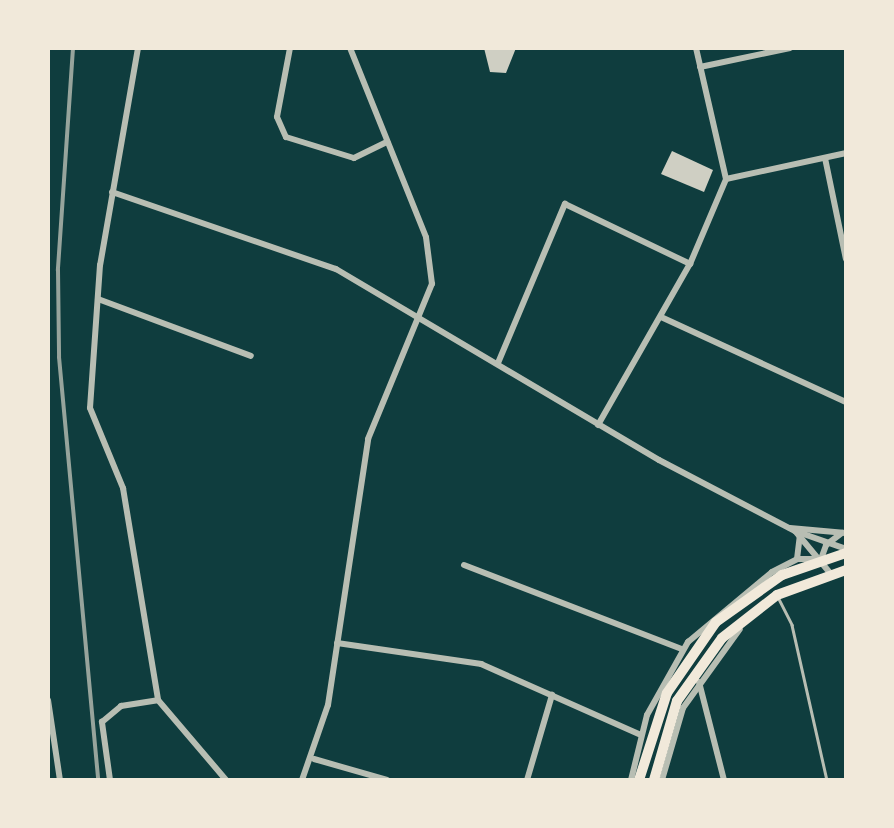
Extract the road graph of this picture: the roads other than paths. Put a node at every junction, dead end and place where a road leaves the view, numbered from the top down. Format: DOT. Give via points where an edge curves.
graph roads {
  1 [pos="138,48"];
  2 [pos="290,48"];
  3 [pos="350,48"];
  4 [pos="696,48"];
  5 [pos="790,48"];
  6 [pos="700,67"];
  7 [pos="387,142"];
  8 [pos="846,152"];
  9 [pos="825,158"];
  10 [pos="726,178"];
  11 [pos="112,192"];
  12 [pos="846,259"];
  13 [pos="690,264"];
  14 [pos="98,299"];
  15 [pos="660,316"];
  16 [pos="422,319"];
  17 [pos="251,356"];
  18 [pos="498,363"];
  19 [pos="846,402"];
  20 [pos="598,425"];
  21 [pos="795,532"];
  22 [pos="845,532"];
  23 [pos="826,544"];
  24 [pos="846,551"];
  25 [pos="797,559"];
  26 [pos="821,559"];
  27 [pos="464,564"];
  28 [pos="846,570"];
  29 [pos="830,574"];
  30 [pos="777,595"];
  31 [pos="761,604"];
  32 [pos="337,643"];
  33 [pos="682,649"];
  34 [pos="698,681"];
  35 [pos="552,695"];
  36 [pos="48,700"];
  37 [pos="158,700"];
  38 [pos="640,735"];
  39 [pos="314,758"];
  40 [pos="60,780"];
  41 [pos="110,780"];
  42 [pos="226,780"];
  43 [pos="302,780"];
  44 [pos="387,780"];
  45 [pos="527,780"];
  46 [pos="630,780"];
  47 [pos="639,780"];
  48 [pos="654,780"];
  49 [pos="662,780"];
  50 [pos="724,780"];
  51 [pos="827,780"];
  1 -- 11 [label="street"];
  2 -- 7 [label="street" via="277,117 286,137 354,158"];
  3 -- 7 [label="street"];
  4 -- 6 [label="street"];
  5 -- 6 [label="street"];
  6 -- 10 [label="street"];
  7 -- 16 [label="street" via="431,259"];
  8 -- 9 [label="street"];
  9 -- 10 [label="street"];
  9 -- 12 [label="street"];
  10 -- 13 [label="street"];
  11 -- 14 [label="street"];
  11 -- 16 [label="street" via="336,269"];
  13 -- 15 [label="street"];
  13 -- 18 [label="street" via="565,204"];
  14 -- 17 [label="street"];
  14 -- 37 [label="street" via="90,408 122,488"];
  15 -- 19 [label="street"];
  15 -- 20 [label="street"];
  16 -- 18 [label="street"];
  16 -- 32 [label="street" via="368,439"];
  18 -- 20 [label="street"];
  20 -- 21 [label="street"];
  21 -- 22 [label="street"];
  21 -- 23 [label="street"];
  21 -- 25 [label="street"];
  21 -- 26 [label="street"];
  22 -- 23 [label="street"];
  23 -- 24 [label="street"];
  23 -- 26 [label="street"];
  24 -- 26 [label="main road"];
  25 -- 26 [label="street"];
  25 -- 33 [label="street" via="732,599"];
  26 -- 29 [label="street"];
  26 -- 47 [label="main road" via="782,575 716,622 667,693"];
  27 -- 33 [label="street"];
  28 -- 29 [label="main road"];
  29 -- 30 [label="main road"];
  30 -- 31 [label="main road"];
  30 -- 51 [label="lane" via="792,625"];
  31 -- 34 [label="street"];
  31 -- 48 [label="main road" via="700,664 667,726"];
  32 -- 35 [label="street" via="481,664"];
  32 -- 39 [label="street"];
  33 -- 38 [label="street"];
  34 -- 49 [label="street" via="671,740"];
  34 -- 50 [label="street"];
  35 -- 38 [label="street"];
  35 -- 45 [label="street"];
  36 -- 40 [label="street"];
  37 -- 41 [label="street" via="122,706 102,722"];
  37 -- 42 [label="street"];
  38 -- 46 [label="street"];
  39 -- 43 [label="street"];
  39 -- 44 [label="street"];
}
